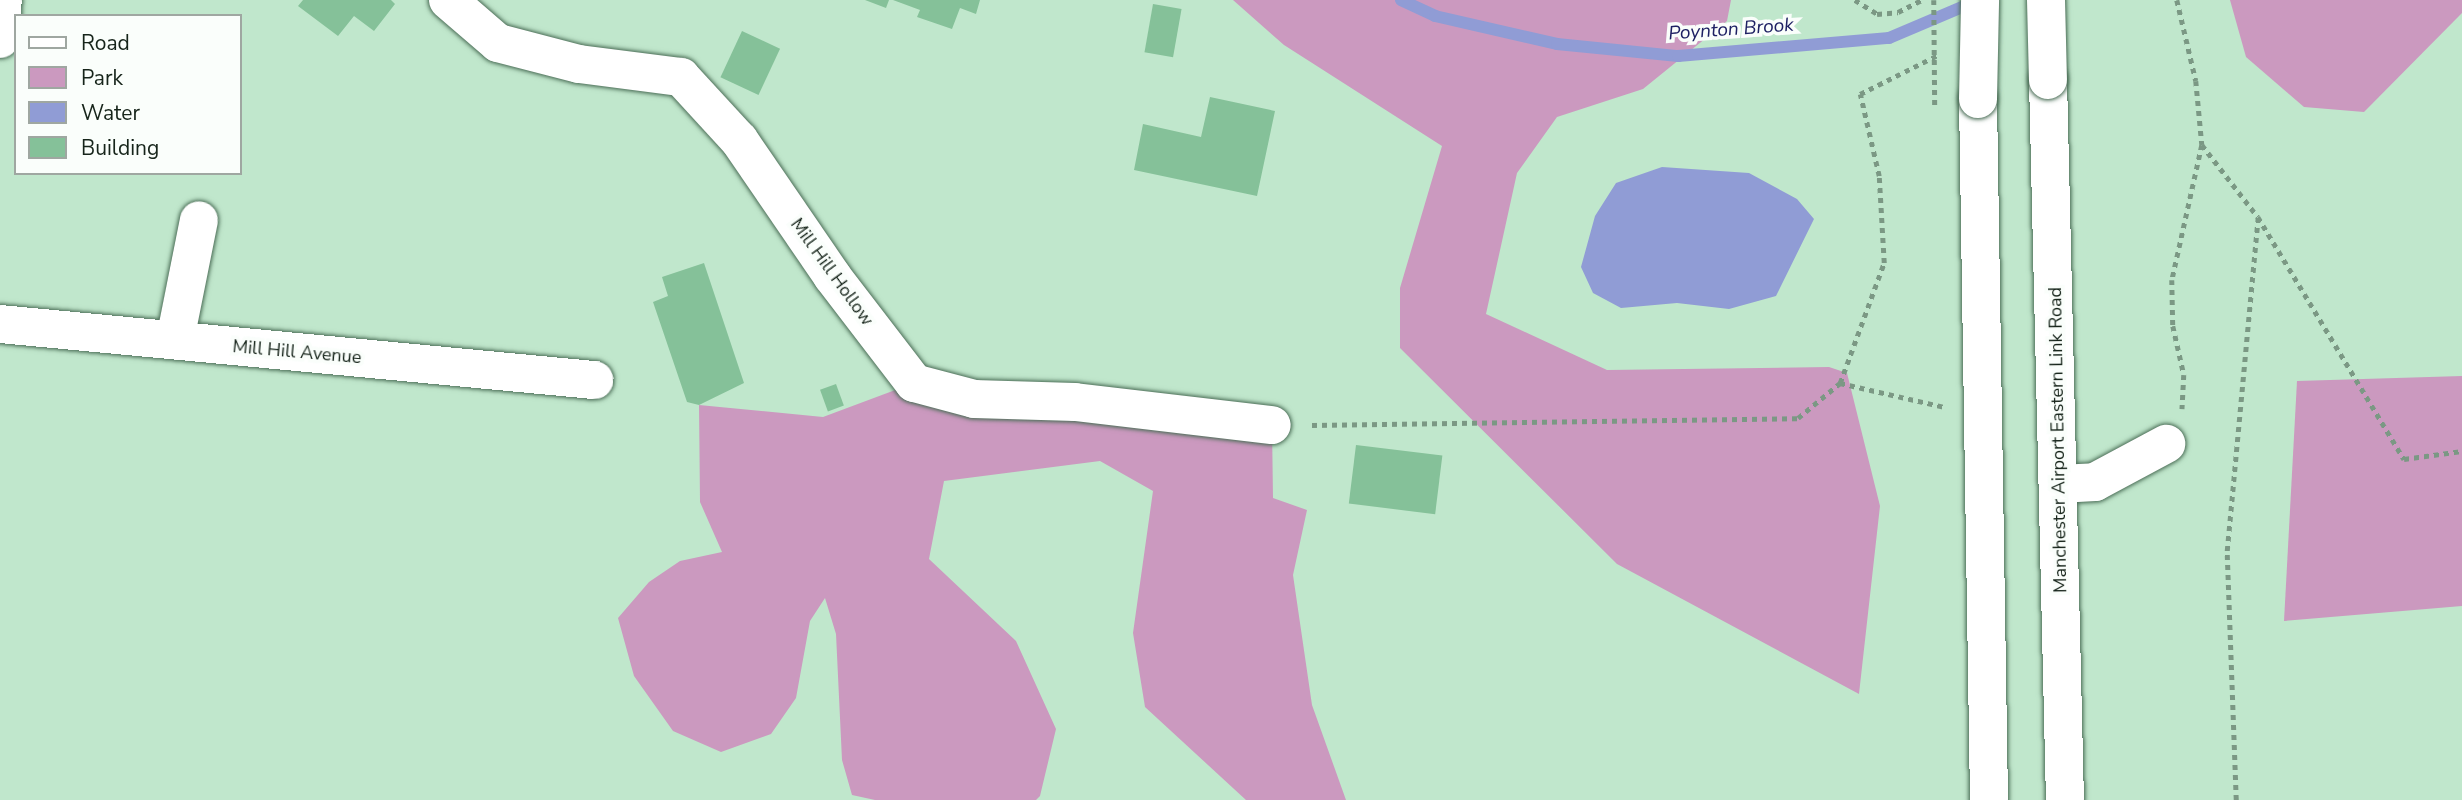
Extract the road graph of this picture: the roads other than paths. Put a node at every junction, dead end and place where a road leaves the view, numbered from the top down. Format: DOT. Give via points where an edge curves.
graph roads {
  1 [pos="3,0"];
  2 [pos="448,0"];
  3 [pos="1980,0"];
  4 [pos="2046,0"];
  5 [pos="0,39"];
  6 [pos="199,220"];
  7 [pos="0,324"];
  8 [pos="175,340"];
  9 [pos="594,380"];
  10 [pos="1272,425"];
  11 [pos="2166,444"];
  12 [pos="2059,484"];
  13 [pos="1989,800"];
  14 [pos="2065,800"];
  1 -- 5 [label="main road"];
  2 -- 10 [label="main road, Mill Hill Hollow" via="498,43 579,64 681,77 739,140 832,276 914,383 974,399 1075,402"];
  3 -- 13 [label="main road, bridge"];
  4 -- 12 [label="main road, Manchester Airport Eastern Link Road, bridge"];
  6 -- 8 [label="main road"];
  7 -- 8 [label="main road, Mill Hill Avenue"];
  8 -- 9 [label="main road, Mill Hill Avenue"];
  11 -- 12 [label="main road" via="2095,482"];
  12 -- 14 [label="main road, Manchester Airport Eastern Link Road"];
}
